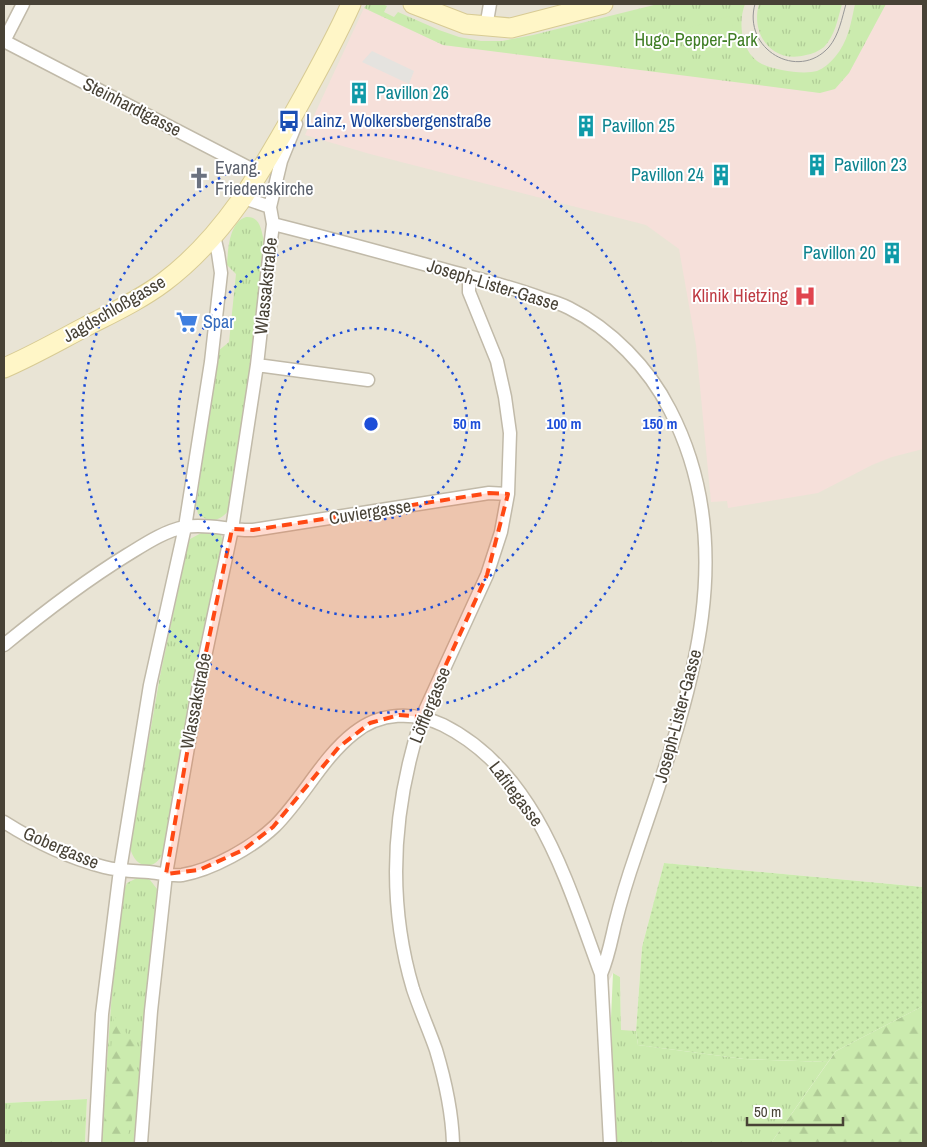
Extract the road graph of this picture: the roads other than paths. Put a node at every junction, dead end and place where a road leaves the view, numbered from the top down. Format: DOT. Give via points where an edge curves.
graph roads {
  1 [pos="23,4"];
  2 [pos="352,4"];
  3 [pos="414,4"];
  4 [pos="490,4"];
  5 [pos="603,4"];
  6 [pos="486,27"];
  7 [pos="4,41"];
  8 [pos="315,75"];
  9 [pos="259,173"];
  10 [pos="244,198"];
  11 [pos="270,207"];
  12 [pos="273,224"];
  13 [pos="214,236"];
  14 [pos="470,276"];
  15 [pos="257,365"];
  16 [pos="4,368"];
  17 [pos="368,380"];
  18 [pos="508,494"];
  19 [pos="184,527"];
  20 [pos="232,529"];
  21 [pos="4,645"];
  22 [pos="422,717"];
  23 [pos="4,822"];
  24 [pos="120,870"];
  25 [pos="166,874"];
  26 [pos="602,974"];
  27 [pos="95,1143"];
  28 [pos="141,1143"];
  29 [pos="452,1143"];
  30 [pos="610,1143"];
  1 -- 7 [label="street"];
  2 -- 8 [label="street, Jagdschloßgasse"];
  3 -- 6 [label="street" via="465,24"];
  4 -- 6 [label="street"];
  5 -- 6 [label="street" via="511,28"];
  7 -- 9 [label="street, Steinhardtgasse"];
  8 -- 9 [label="street, Jagdschloßgasse"];
  8 -- 11 [label="street, Wlassakstraße" via="281,161"];
  9 -- 10 [label="street, Jagdschloßgasse"];
  10 -- 11 [label="street"];
  10 -- 13 [label="street, Jagdschloßgasse"];
  11 -- 12 [label="street, Wlassakstraße"];
  12 -- 14 [label="street, Joseph-Lister-Gasse"];
  12 -- 15 [label="street, Wlassakstraße"];
  13 -- 16 [label="street, Jagdschloßgasse" via="160,285 111,314"];
  13 -- 19 [label="street" via="221,272 211,362"];
  14 -- 18 [label="street, Löfflergasse" via="469,292 497,361 505,397 510,433"];
  14 -- 26 [label="street, Joseph-Lister-Gasse" via="568,307 609,334 630,354 666,400 681,430 704,518 707,561 693,670 626,884"];
  15 -- 17 [label="street"];
  15 -- 20 [label="street, Wlassakstraße"];
  18 -- 20 [label="street, Cuviergasse" via="489,493 253,530"];
  18 -- 22 [label="street, Löfflergasse" via="501,532 487,575"];
  19 -- 20 [label="street"];
  19 -- 21 [label="street" via="154,538 104,569"];
  19 -- 24 [label="street" via="150,685"];
  20 -- 25 [label="street, Wlassakstraße" via="198,690"];
  22 -- 25 [label="street, Lafitegasse" via="400,715 385,718 355,732 320,768 295,804 273,828 243,850 218,862 181,875"];
  22 -- 26 [label="street, Lafitegasse" via="470,741 500,770 525,802 556,854"];
  22 -- 29 [label="street, Löfflergasse" via="409,760 399,812 396,854 398,916 407,968 445,1083"];
  23 -- 24 [label="street, Gobergasse" via="60,851"];
  24 -- 25 [label="street"];
  24 -- 27 [label="street" via="102,1014"];
  25 -- 28 [label="street, Wlassakstraße"];
  26 -- 30 [label="street, Joseph-Lister-Gasse"];
}
